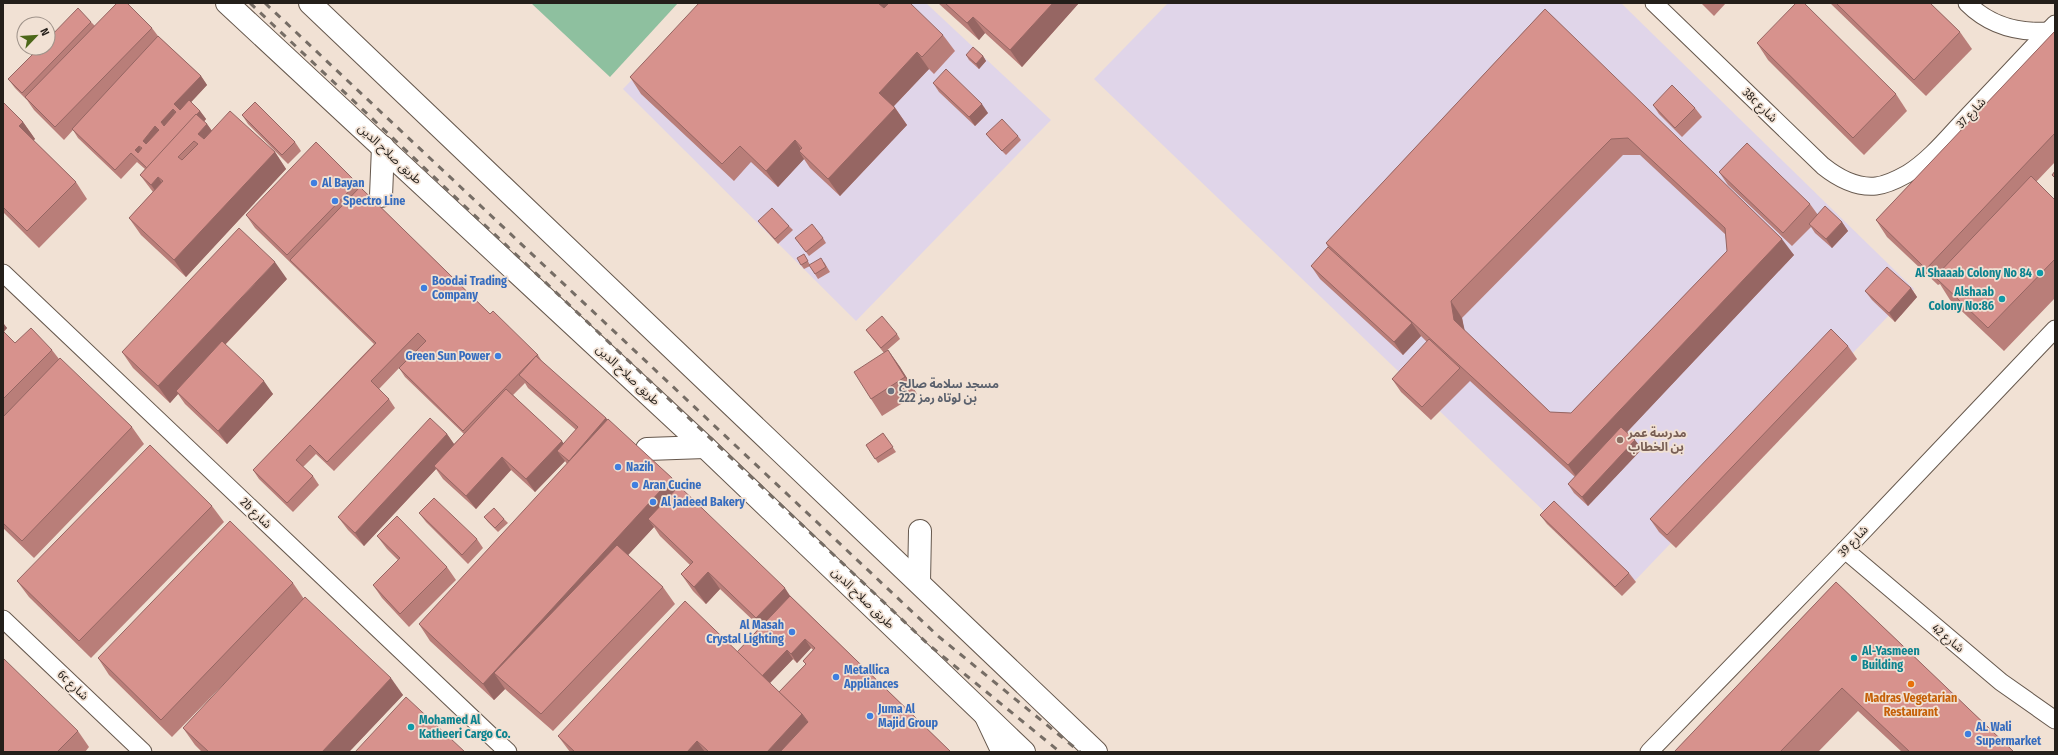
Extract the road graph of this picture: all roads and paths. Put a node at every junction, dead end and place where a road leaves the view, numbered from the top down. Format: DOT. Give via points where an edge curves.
graph roads {
  1 [pos="227,3"];
  2 [pos="310,3"];
  3 [pos="1654,3"];
  4 [pos="1967,3"];
  5 [pos="2052,27"];
  6 [pos="383,147"];
  7 [pos="1877,186"];
  8 [pos="381,196"];
  9 [pos="3,274"];
  10 [pos="2055,329"];
  11 [pos="705,447"];
  12 [pos="647,449"];
  13 [pos="920,531"];
  14 [pos="1845,550"];
  15 [pos="919,582"];
  16 [pos="3,619"];
  17 [pos="2055,720"];
  18 [pos="136,750"];
  19 [pos="1016,751"];
  20 [pos="508,752"];
  21 [pos="1096,752"];
  22 [pos="1649,752"];
  1 -- 6 [label="main road, طريق صلاح الدين"];
  2 -- 15 [label="main road"];
  3 -- 7 [label="street, 38c شارع" via="1823,166 1848,182 1862,186"];
  4 -- 5 [label="street" via="1991,22 2010,29 2029,32"];
  5 -- 7 [label="street, شارع 37" via="1921,163 1908,174"];
  6 -- 8 [label="main road"];
  6 -- 11 [label="main road, طريق صلاح الدين"];
  9 -- 20 [label="street, 2b شارع"];
  10 -- 14 [label="street, شارع 39"];
  11 -- 12 [label="main road"];
  11 -- 19 [label="main road, طريق صلاح الدين" via="981,711"];
  13 -- 15 [label="main road"];
  14 -- 17 [label="street, شارع 42" via="2001,682"];
  14 -- 22 [label="street, شارع 39"];
  15 -- 21 [label="main road"];
  16 -- 18 [label="street, 6c شارع"];
}
